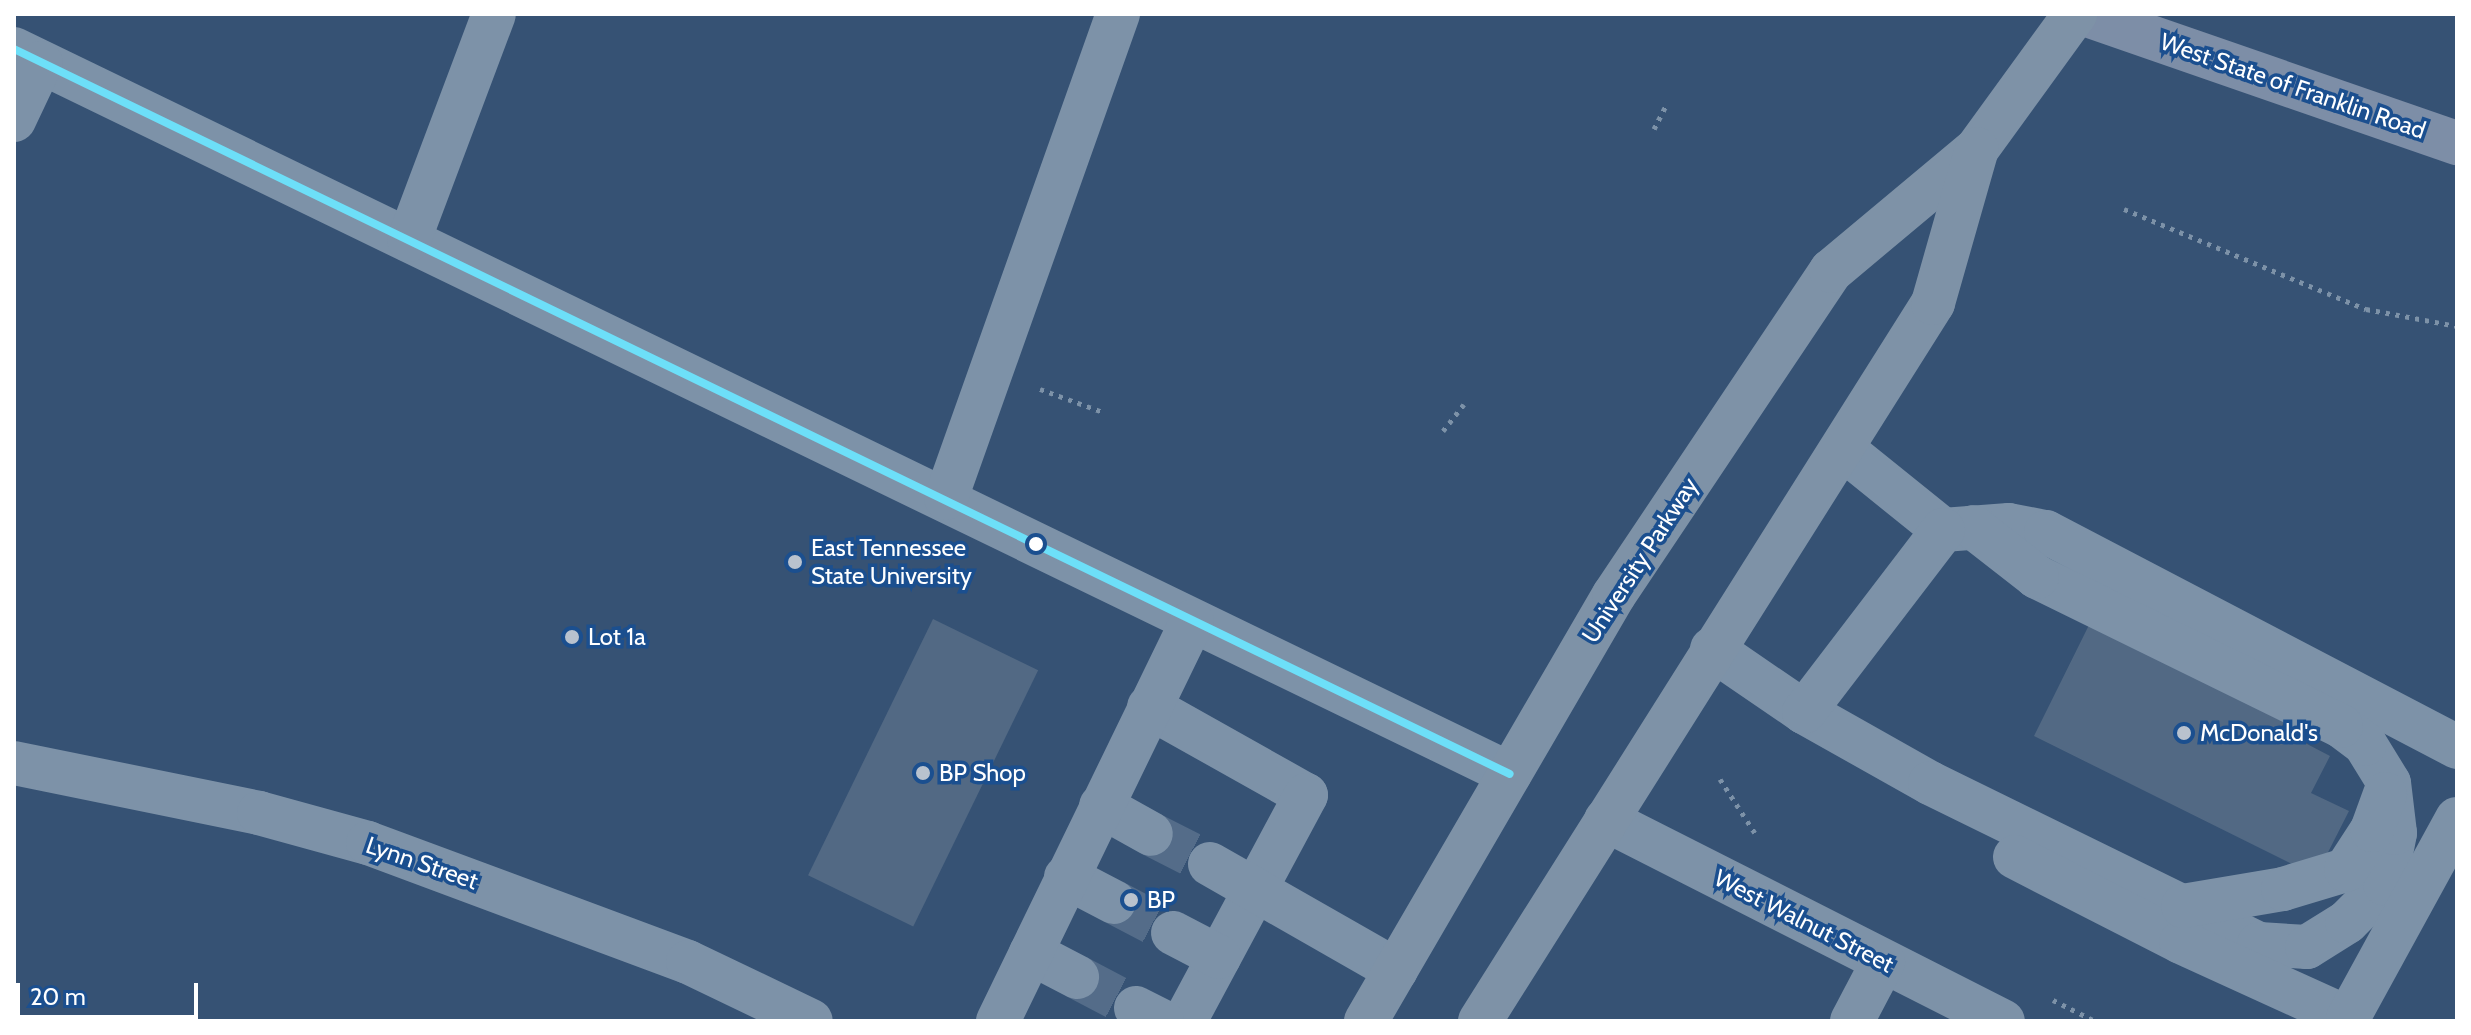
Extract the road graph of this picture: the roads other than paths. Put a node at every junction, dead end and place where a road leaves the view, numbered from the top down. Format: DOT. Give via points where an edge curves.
graph roads {
  1 [pos="494,14"];
  2 [pos="1118,14"];
  3 [pos="2075,14"];
  4 [pos="2084,14"];
  5 [pos="28,56"];
  6 [pos="14,120"];
  7 [pos="2457,143"];
  8 [pos="1977,149"];
  9 [pos="409,240"];
  10 [pos="1844,450"];
  11 [pos="946,498"];
  12 [pos="1958,528"];
  13 [pos="1192,622"];
  14 [pos="1712,649"];
  15 [pos="1149,707"];
  16 [pos="1804,712"];
  17 [pos="2457,747"];
  18 [pos="14,763"];
  19 [pos="1510,774"];
  20 [pos="2389,783"];
  21 [pos="1101,806"];
  22 [pos="2457,819"];
  23 [pos="1606,820"];
  24 [pos="1151,834"];
  25 [pos="1210,864"];
  26 [pos="1066,877"];
  27 [pos="1255,889"];
  28 [pos="1114,902"];
  29 [pos="2183,906"];
  30 [pos="1173,933"];
  31 [pos="1031,953"];
  32 [pos="1219,957"];
  33 [pos="1883,962"];
  34 [pos="1396,970"];
  35 [pos="1077,977"];
  36 [pos="2347,1020"];
  37 [pos="811,1021"];
  38 [pos="998,1021"];
  39 [pos="1185,1021"];
  40 [pos="1366,1021"];
  41 [pos="1480,1021"];
  42 [pos="1852,1021"];
  43 [pos="2003,1021"];
  1 -- 9 [label="street"];
  2 -- 11 [label="street"];
  3 -- 8 [label="highway, University Parkway"];
  4 -- 7 [label="main road, West State of Franklin Road"];
  5 -- 6 [label="street"];
  5 -- 9 [label="street"];
  8 -- 10 [label="highway, University Parkway" via="1933,303"];
  8 -- 19 [label="highway, University Parkway" via="1831,271 1614,595"];
  9 -- 11 [label="street"];
  10 -- 12 [label="street"];
  10 -- 14 [label="highway, University Parkway"];
  11 -- 13 [label="street"];
  12 -- 16 [label="street"];
  12 -- 17 [label="street" via="2009,525 2046,532"];
  12 -- 20 [label="street" via="2037,577 2341,726 2365,744"];
  13 -- 15 [label="street"];
  13 -- 19 [label="street"];
  14 -- 16 [label="street"];
  14 -- 23 [label="highway, University Parkway"];
  15 -- 21 [label="street"];
  15 -- 27 [label="street" via="1306,795"];
  16 -- 29 [label="street" via="1930,783"];
  16 -- 36 [label="street" via="1896,796"];
  18 -- 37 [label="street, Lynn Street" via="259,813 368,843 673,956"];
  19 -- 34 [label="highway, University Parkway"];
  20 -- 29 [label="street" via="2372,830 2346,870 2283,889"];
  20 -- 29 [label="street" via="2395,833 2385,884 2347,922 2307,947 2259,944"];
  21 -- 24 [label="street"];
  21 -- 26 [label="street"];
  22 -- 36 [label="street"];
  23 -- 33 [label="street, West Walnut Street"];
  23 -- 41 [label="highway, University Parkway"];
  25 -- 27 [label="street"];
  26 -- 28 [label="street"];
  26 -- 31 [label="street"];
  27 -- 32 [label="street"];
  27 -- 34 [label="street"];
  30 -- 32 [label="street"];
  31 -- 35 [label="street"];
  31 -- 38 [label="street"];
  32 -- 39 [label="street"];
  33 -- 42 [label="street"];
  33 -- 43 [label="street, West Walnut Street"];
  34 -- 40 [label="highway, University Parkway"];
}
